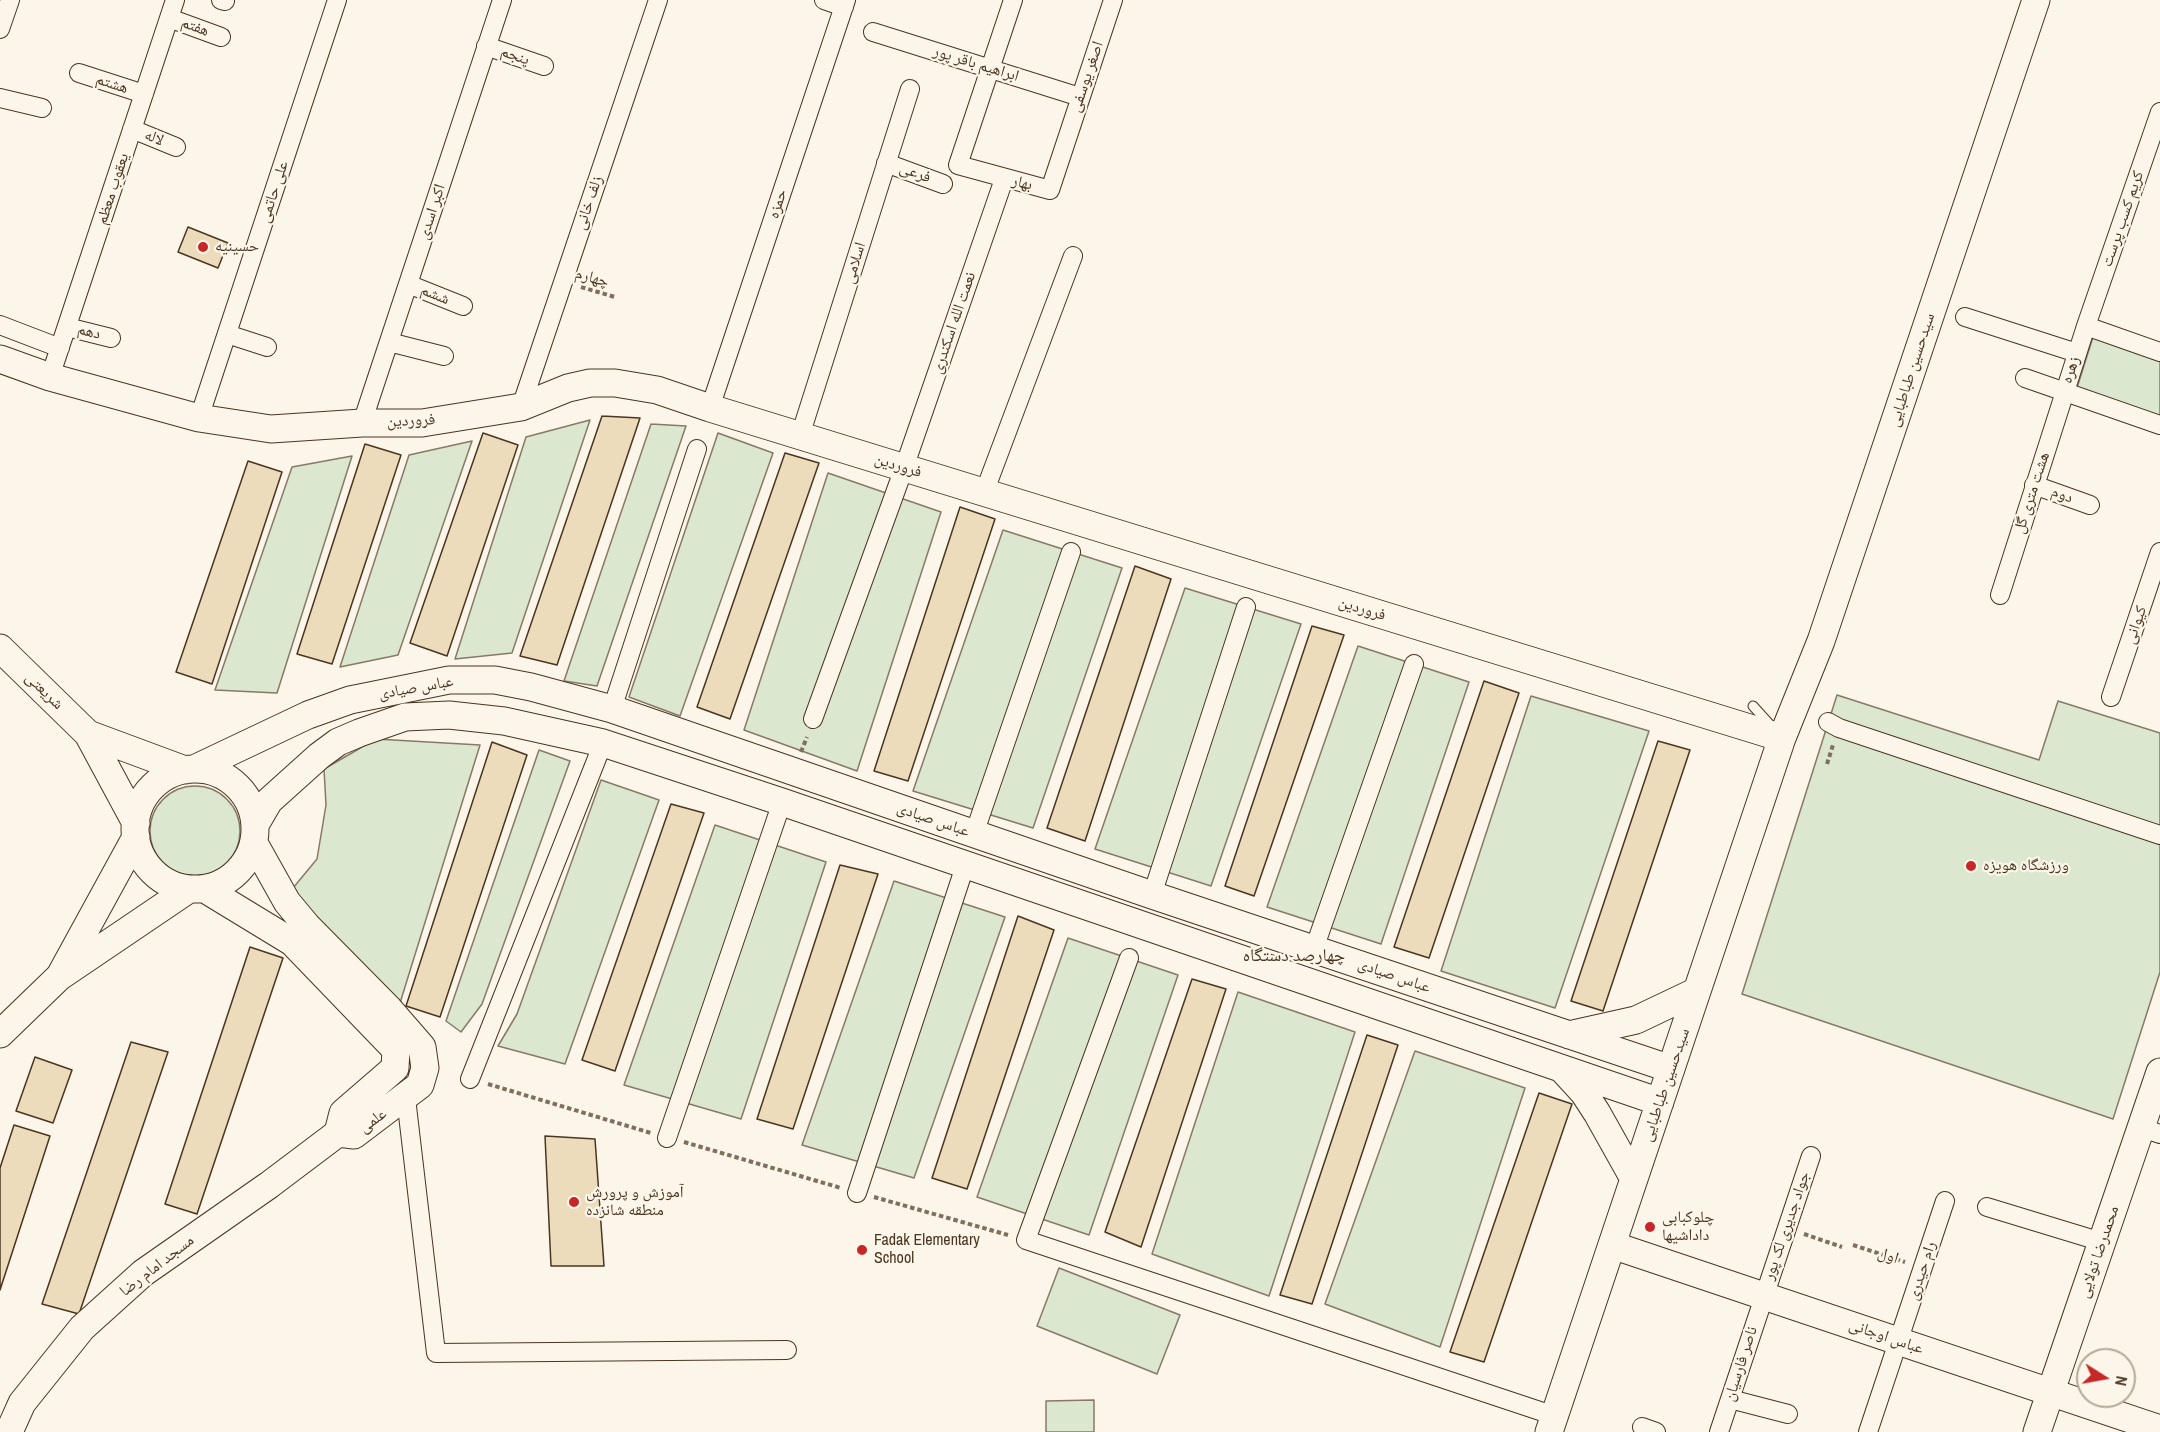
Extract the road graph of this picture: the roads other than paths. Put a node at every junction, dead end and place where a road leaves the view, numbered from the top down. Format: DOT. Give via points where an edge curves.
graph roads {
  1 [pos="10,0"];
  2 [pos="175,0"];
  3 [pos="337,0"];
  4 [pos="502,0"];
  5 [pos="658,0"];
  6 [pos="824,0"];
  7 [pos="1013,0"];
  8 [pos="1113,0"];
  9 [pos="2018,0"];
  10 [pos="2036,0"];
  11 [pos="845,3"];
  12 [pos="169,18"];
  13 [pos="0,29"];
  14 [pos="873,32"];
  15 [pos="221,37"];
  16 [pos="486,46"];
  17 [pos="544,66"];
  18 [pos="990,68"];
  19 [pos="79,73"];
  20 [pos="910,89"];
  21 [pos="144,94"];
  22 [pos="1080,96"];
  23 [pos="0,98"];
  24 [pos="42,108"];
  25 [pos="2160,112"];
  26 [pos="132,129"];
  27 [pos="176,147"];
  28 [pos="1062,154"];
  29 [pos="886,163"];
  30 [pos="1004,179"];
  31 [pos="943,184"];
  32 [pos="1073,256"];
  33 [pos="408,284"];
  34 [pos="463,306"];
  35 [pos="1965,317"];
  36 [pos="0,325"];
  37 [pos="2086,326"];
  38 [pos="67,327"];
  39 [pos="226,334"];
  40 [pos="111,338"];
  41 [pos="389,342"];
  42 [pos="267,347"];
  43 [pos="60,348"];
  44 [pos="2160,352"];
  45 [pos="2077,353"];
  46 [pos="444,356"];
  47 [pos="0,359"];
  48 [pos="50,377"];
  49 [pos="2025,378"];
  50 [pos="2064,392"];
  51 [pos="521,407"];
  52 [pos="710,408"];
  53 [pos="199,418"];
  54 [pos="362,423"];
  55 [pos="2160,425"];
  56 [pos="800,436"];
  57 [pos="697,449"];
  58 [pos="904,468"];
  59 [pos="2034,485"];
  60 [pos="984,493"];
  61 [pos="2090,505"];
  62 [pos="1071,552"];
  63 [pos="2160,552"];
  64 [pos="2000,595"];
  65 [pos="1246,607"];
  66 [pos="1814,638"];
  67 [pos="0,648"];
  68 [pos="1414,664"];
  69 [pos="2111,697"];
  70 [pos="1753,706"];
  71 [pos="612,709"];
  72 [pos="813,719"];
  73 [pos="1828,722"];
  74 [pos="88,734"];
  75 [pos="1782,738"];
  76 [pos="603,743"];
  77 [pos="189,770"];
  78 [pos="782,802"];
  79 [pos="136,830"];
  80 [pos="254,834"];
  81 [pos="974,834"];
  82 [pos="2160,835"];
  83 [pos="965,866"];
  84 [pos="197,889"];
  85 [pos="1152,895"];
  86 [pos="1314,949"];
  87 [pos="1129,958"];
  88 [pos="59,977"];
  89 [pos="1697,991"];
  90 [pos="0,1034"];
  91 [pos="1568,1036"];
  92 [pos="1559,1066"];
  93 [pos="395,1068"];
  94 [pos="1671,1069"];
  95 [pos="2160,1072"];
  96 [pos="470,1079"];
  97 [pos="413,1091"];
  98 [pos="1660,1102"];
  99 [pos="2151,1131"];
  100 [pos="338,1133"];
  101 [pos="667,1138"];
  102 [pos="1811,1156"];
  103 [pos="1634,1179"];
  104 [pos="857,1193"];
  105 [pos="1945,1201"];
  106 [pos="1987,1207"];
  107 [pos="2102,1242"];
  108 [pos="1612,1245"];
  109 [pos="1764,1296"];
  110 [pos="1899,1341"];
  111 [pos="788,1350"];
  112 [pos="2051,1392"];
  113 [pos="1730,1399"];
  114 [pos="1788,1414"];
  115 [pos="1552,1424"];
  116 [pos="2160,1429"];
  117 [pos="9,1432"];
  118 [pos="1719,1432"];
  119 [pos="1868,1432"];
  120 [pos="2037,1432"];
  1 -- 13 [label="street"];
  2 -- 12 [label="street, یعقوب معظم"];
  3 -- 39 [label="street, علی حاتمی"];
  4 -- 16 [label="street, اکبر اسدی"];
  5 -- 51 [label="street, زلف خانی"];
  6 -- 11 [label="street"];
  7 -- 18 [label="street"];
  8 -- 22 [label="street, اصغر یوسفی"];
  9 -- 66 [label="street, سیدحسین طباطبایی"];
  10 -- 66 [label="street, سیدحسین طباطبایی"];
  11 -- 52 [label="street, حمزه"];
  12 -- 15 [label="street, هفتم"];
  12 -- 21 [label="street, یعقوب معظم"];
  14 -- 18 [label="street, ابراهیم باقر پور"];
  16 -- 17 [label="street, پنجم"];
  16 -- 33 [label="street, اکبر اسدی"];
  18 -- 22 [label="street, ابراهیم باقر پور"];
  18 -- 30 [label="street, بهار" via="958,165"];
  19 -- 21 [label="street, هشتم"];
  20 -- 29 [label="street, اسلامی"];
  21 -- 26 [label="street, یعقوب معظم"];
  22 -- 28 [label="street, اصغر یوسفی"];
  23 -- 24 [label="street"];
  25 -- 37 [label="street, کریم کسب پرست"];
  26 -- 27 [label="street, لاله"];
  26 -- 38 [label="street, یعقوب معظم"];
  28 -- 30 [label="street, بهار" via="1050,190"];
  29 -- 31 [label="street, فرعی"];
  29 -- 56 [label="street, اسلامی"];
  30 -- 58 [label="street, نعمت الله اسکندری"];
  32 -- 60 [label="street"];
  33 -- 34 [label="street, ششم"];
  33 -- 41 [label="street, اکبر اسدی"];
  35 -- 45 [label="street"];
  36 -- 43 [label="street"];
  37 -- 44 [label="street"];
  37 -- 45 [label="street, زهره"];
  38 -- 40 [label="street, دهم"];
  38 -- 43 [label="street, یعقوب معظم"];
  39 -- 42 [label="street"];
  39 -- 53 [label="street, علی حاتمی"];
  41 -- 46 [label="street"];
  41 -- 54 [label="street, اکبر اسدی"];
  43 -- 48 [label="street, یعقوب معظم"];
  45 -- 50 [label="street, زهره"];
  47 -- 48 [label="street, فروردین"];
  48 -- 53 [label="street, فروردین"];
  49 -- 50 [label="street"];
  50 -- 55 [label="street, زهره"];
  50 -- 59 [label="street, هشت متری گل"];
  51 -- 52 [label="street, فروردین" via="568,388 615,383 657,390"];
  51 -- 54 [label="street, فروردین" via="422,423"];
  52 -- 56 [label="street, فروردین"];
  53 -- 54 [label="street, فروردین" via="271,429"];
  56 -- 58 [label="street, فروردین"];
  57 -- 71 [label="street"];
  58 -- 60 [label="street, فروردین"];
  58 -- 72 [label="street, نعمت الله اسکندری"];
  59 -- 61 [label="street, دوم"];
  59 -- 64 [label="street, هشت متری گل"];
  60 -- 75 [label="street, فروردین"];
  62 -- 81 [label="street"];
  63 -- 69 [label="street, کیوانی"];
  65 -- 85 [label="street"];
  66 -- 75 [label="street, سیدحسین طباطبایی" via="1793,677"];
  67 -- 74 [label="street, شریعتی"];
  68 -- 86 [label="street"];
  70 -- 75 [label="lane"];
  71 -- 77 [label="street, عباس صیادی" via="495,680 449,680 350,700"];
  71 -- 81 [label="street, عباس صیادی"];
  73 -- 82 [label="street"];
  74 -- 77 [label="street, شریعتی"];
  74 -- 79 [label="street, شریعتی"];
  75 -- 89 [label="street, سیدحسین طباطبایی"];
  76 -- 78 [label="street, عباس صیادی"];
  76 -- 80 [label="street, عباس صیادی" via="504,721 449,715 405,717 338,742 269,801"];
  76 -- 96 [label="street"];
  77 -- 79 [label="street" via="167,776 152,788 141,804"];
  77 -- 80 [label="street" via="211,771 242,791 251,807"];
  78 -- 83 [label="street, عباس صیادی"];
  78 -- 101 [label="street"];
  79 -- 84 [label="street" via="139,848 150,868 167,883"];
  79 -- 88 [label="street"];
  80 -- 84 [label="street" via="249,856 231,878"];
  80 -- 97 [label="street" via="287,902 422,1047 425,1068"];
  81 -- 85 [label="street, عباس صیادی"];
  83 -- 92 [label="street, عباس صیادی"];
  83 -- 104 [label="street"];
  84 -- 88 [label="street"];
  84 -- 93 [label="street" via="292,942 396,1050"];
  85 -- 86 [label="street, عباس صیادی"];
  86 -- 91 [label="street, عباس صیادی"];
  87 -- 115 [label="street" via="1026,1240"];
  88 -- 90 [label="street"];
  89 -- 91 [label="street" via="1636,1020"];
  89 -- 94 [label="street, سیدحسین طباطبایی"];
  91 -- 94 [label="street, عباس صیادی"];
  92 -- 98 [label="street, عباس صیادی"];
  92 -- 103 [label="street" via="1584,1093"];
  93 -- 97 [label="street"];
  93 -- 100 [label="street, علمی" via="343,1113"];
  94 -- 98 [label="street, سیدحسین طباطبایی"];
  95 -- 99 [label="street, محمدرضا تولایی"];
  97 -- 100 [label="street, علمی" via="354,1135"];
  97 -- 111 [label="street" via="436,1353"];
  98 -- 103 [label="street, سیدحسین طباطبایی"];
  99 -- 107 [label="street, محمدرضا تولایی"];
  100 -- 117 [label="street, مسجد امام رضا" via="143,1273 82,1328 22,1403"];
  102 -- 109 [label="street, جواد جدیری لک پور"];
  103 -- 108 [label="street, سیدحسین طباطبایی"];
  105 -- 110 [label="street, رام حیدری"];
  106 -- 107 [label="street"];
  107 -- 112 [label="street, محمدرضا تولایی"];
  108 -- 109 [label="street, عباس اوجانی"];
  108 -- 115 [label="street, سیدحسین طباطبایی"];
  109 -- 110 [label="street, عباس اوجانی"];
  109 -- 113 [label="street, ناصر فارسیان"];
  110 -- 112 [label="street, عباس اوجانی"];
  110 -- 119 [label="street, رام حیدری"];
  112 -- 116 [label="street, عباس اوجانی"];
  112 -- 120 [label="street, محمدرضا تولایی"];
  113 -- 114 [label="street"];
  113 -- 118 [label="street, ناصر فارسیان"];
}
